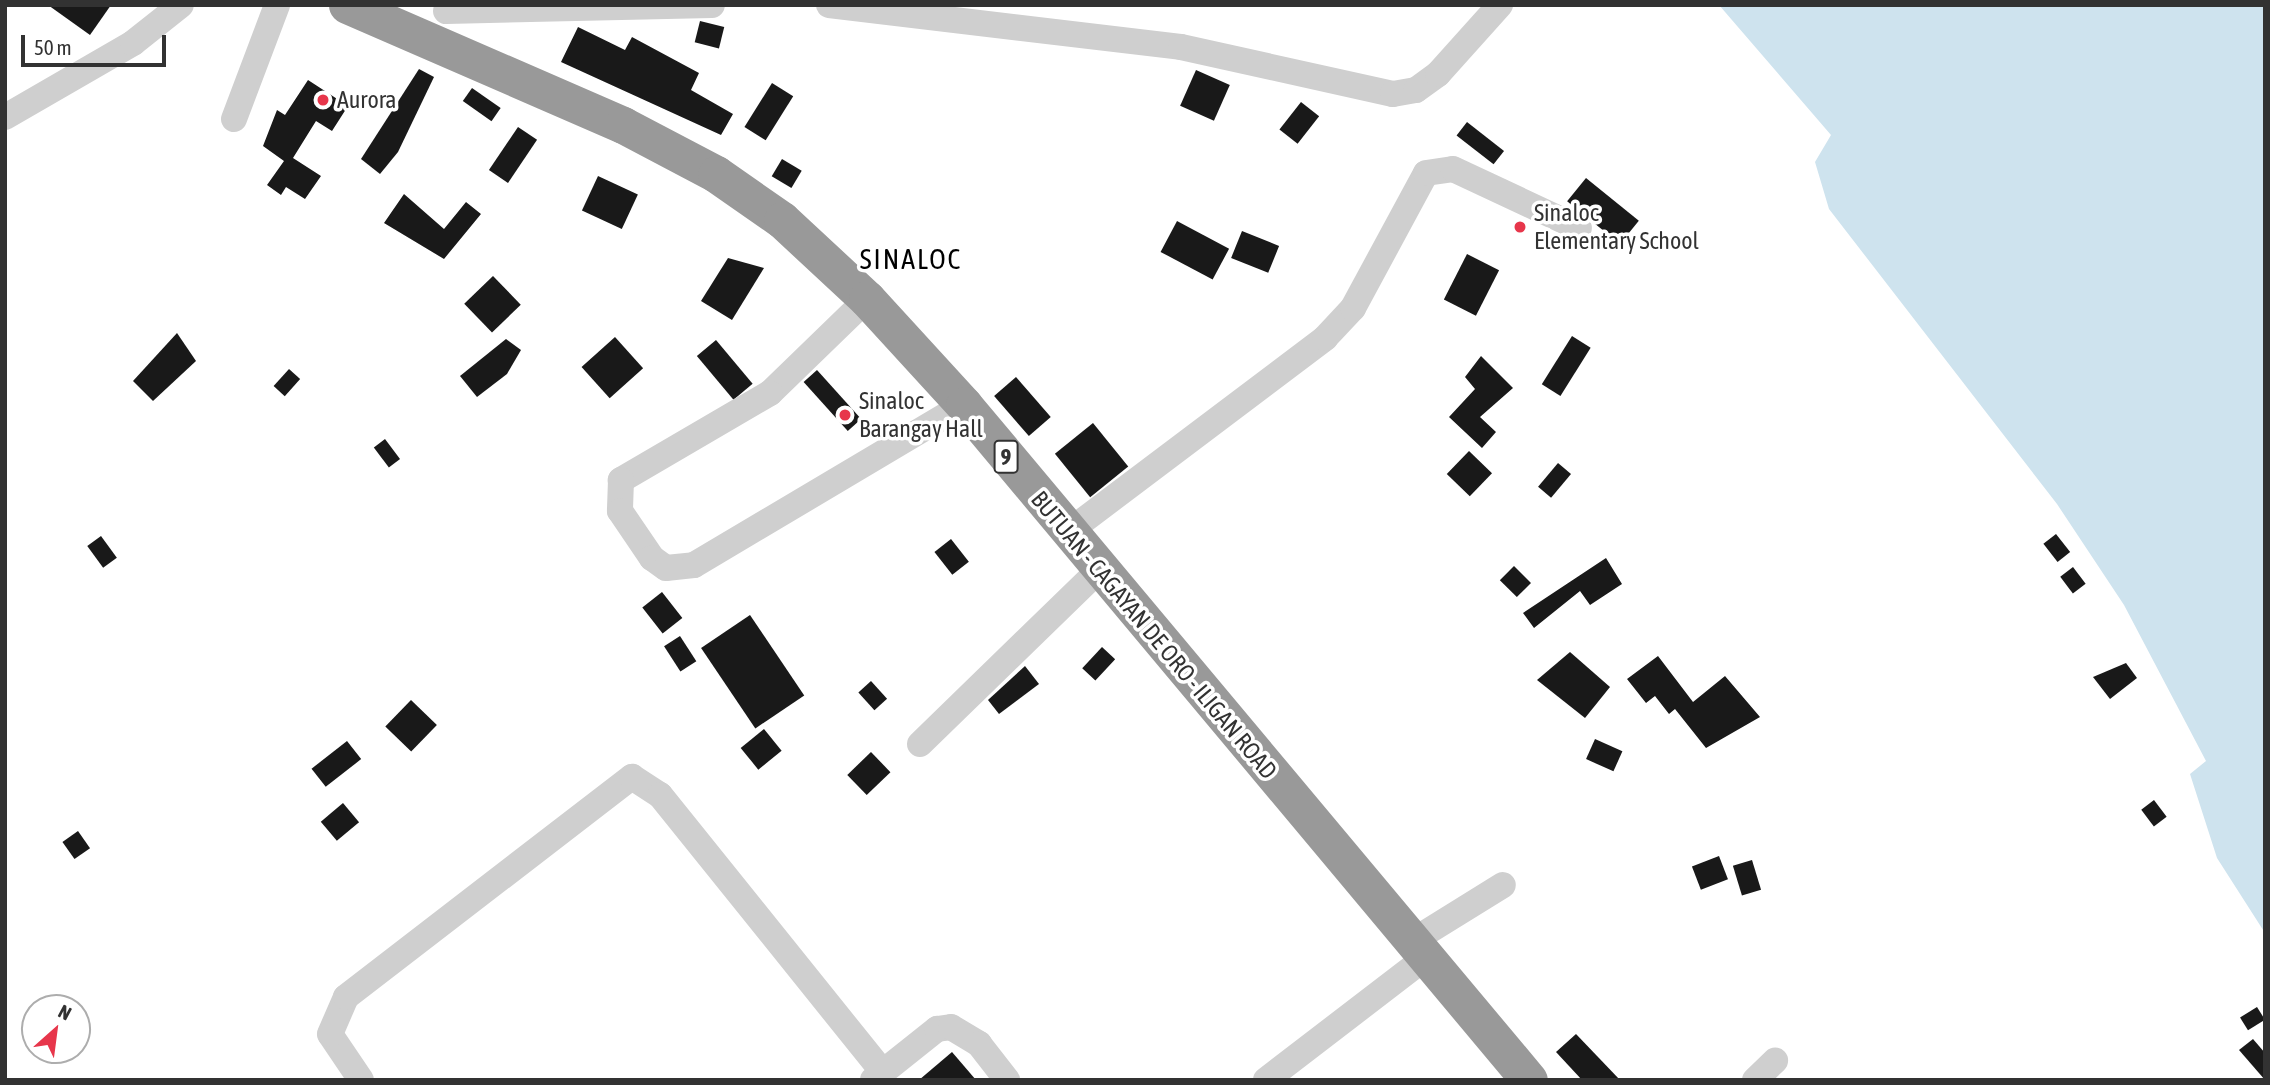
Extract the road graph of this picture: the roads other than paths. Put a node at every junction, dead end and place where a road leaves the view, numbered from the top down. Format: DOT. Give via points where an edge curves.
graph roads {
  1 [pos="181,5"];
  2 [pos="277,5"];
  3 [pos="347,5"];
  4 [pos="712,5"];
  5 [pos="829,5"];
  6 [pos="1500,5"];
  7 [pos="448,8"];
  8 [pos="421,37"];
  9 [pos="5,117"];
  10 [pos="234,119"];
  11 [pos="1579,228"];
  12 [pos="867,299"];
  13 [pos="964,405"];
  14 [pos="1068,533"];
  15 [pos="1099,570"];
  16 [pos="920,744"];
  17 [pos="1503,885"];
  18 [pos="1418,950"];
  19 [pos="1775,1061"];
  20 [pos="878,1076"];
  21 [pos="362,1080"];
  22 [pos="1007,1080"];
  23 [pos="1266,1080"];
  24 [pos="1529,1080"];
  25 [pos="1755,1080"];
  1 -- 9 [label="street" via="133,43"];
  2 -- 10 [label="street"];
  3 -- 8 [label="highway, BUTUAN - CAGAYAN DE ORO - ILIGAN ROAD / 9"];
  4 -- 7 [label="street"];
  5 -- 6 [label="street" via="1181,47 1393,94 1416,90 1438,74"];
  7 -- 8 [label="street"];
  8 -- 12 [label="highway, BUTUAN - CAGAYAN DE ORO - ILIGAN ROAD / 9" via="623,125 716,174 782,220"];
  11 -- 14 [label="street" via="1438,167 1413,187 1353,308 1275,381"];
  12 -- 13 [label="highway, BUTUAN - CAGAYAN DE ORO - ILIGAN ROAD / 9"];
  12 -- 13 [label="street" via="770,393 621,480 620,511 652,558 666,568 694,565"];
  13 -- 14 [label="highway, BUTUAN - CAGAYAN DE ORO - ILIGAN ROAD / 9"];
  14 -- 15 [label="highway, BUTUAN - CAGAYAN DE ORO - ILIGAN ROAD / 9"];
  15 -- 16 [label="street"];
  15 -- 18 [label="highway, BUTUAN - CAGAYAN DE ORO - ILIGAN ROAD / 9"];
  17 -- 18 [label="street"];
  18 -- 23 [label="street"];
  18 -- 24 [label="highway, BUTUAN - CAGAYAN DE ORO - ILIGAN ROAD / 9"];
  19 -- 25 [label="street"];
  20 -- 21 [label="street" via="660,795 632,777 346,997 330,1034"];
  20 -- 22 [label="street" via="937,1029 951,1027 979,1044"];
}
